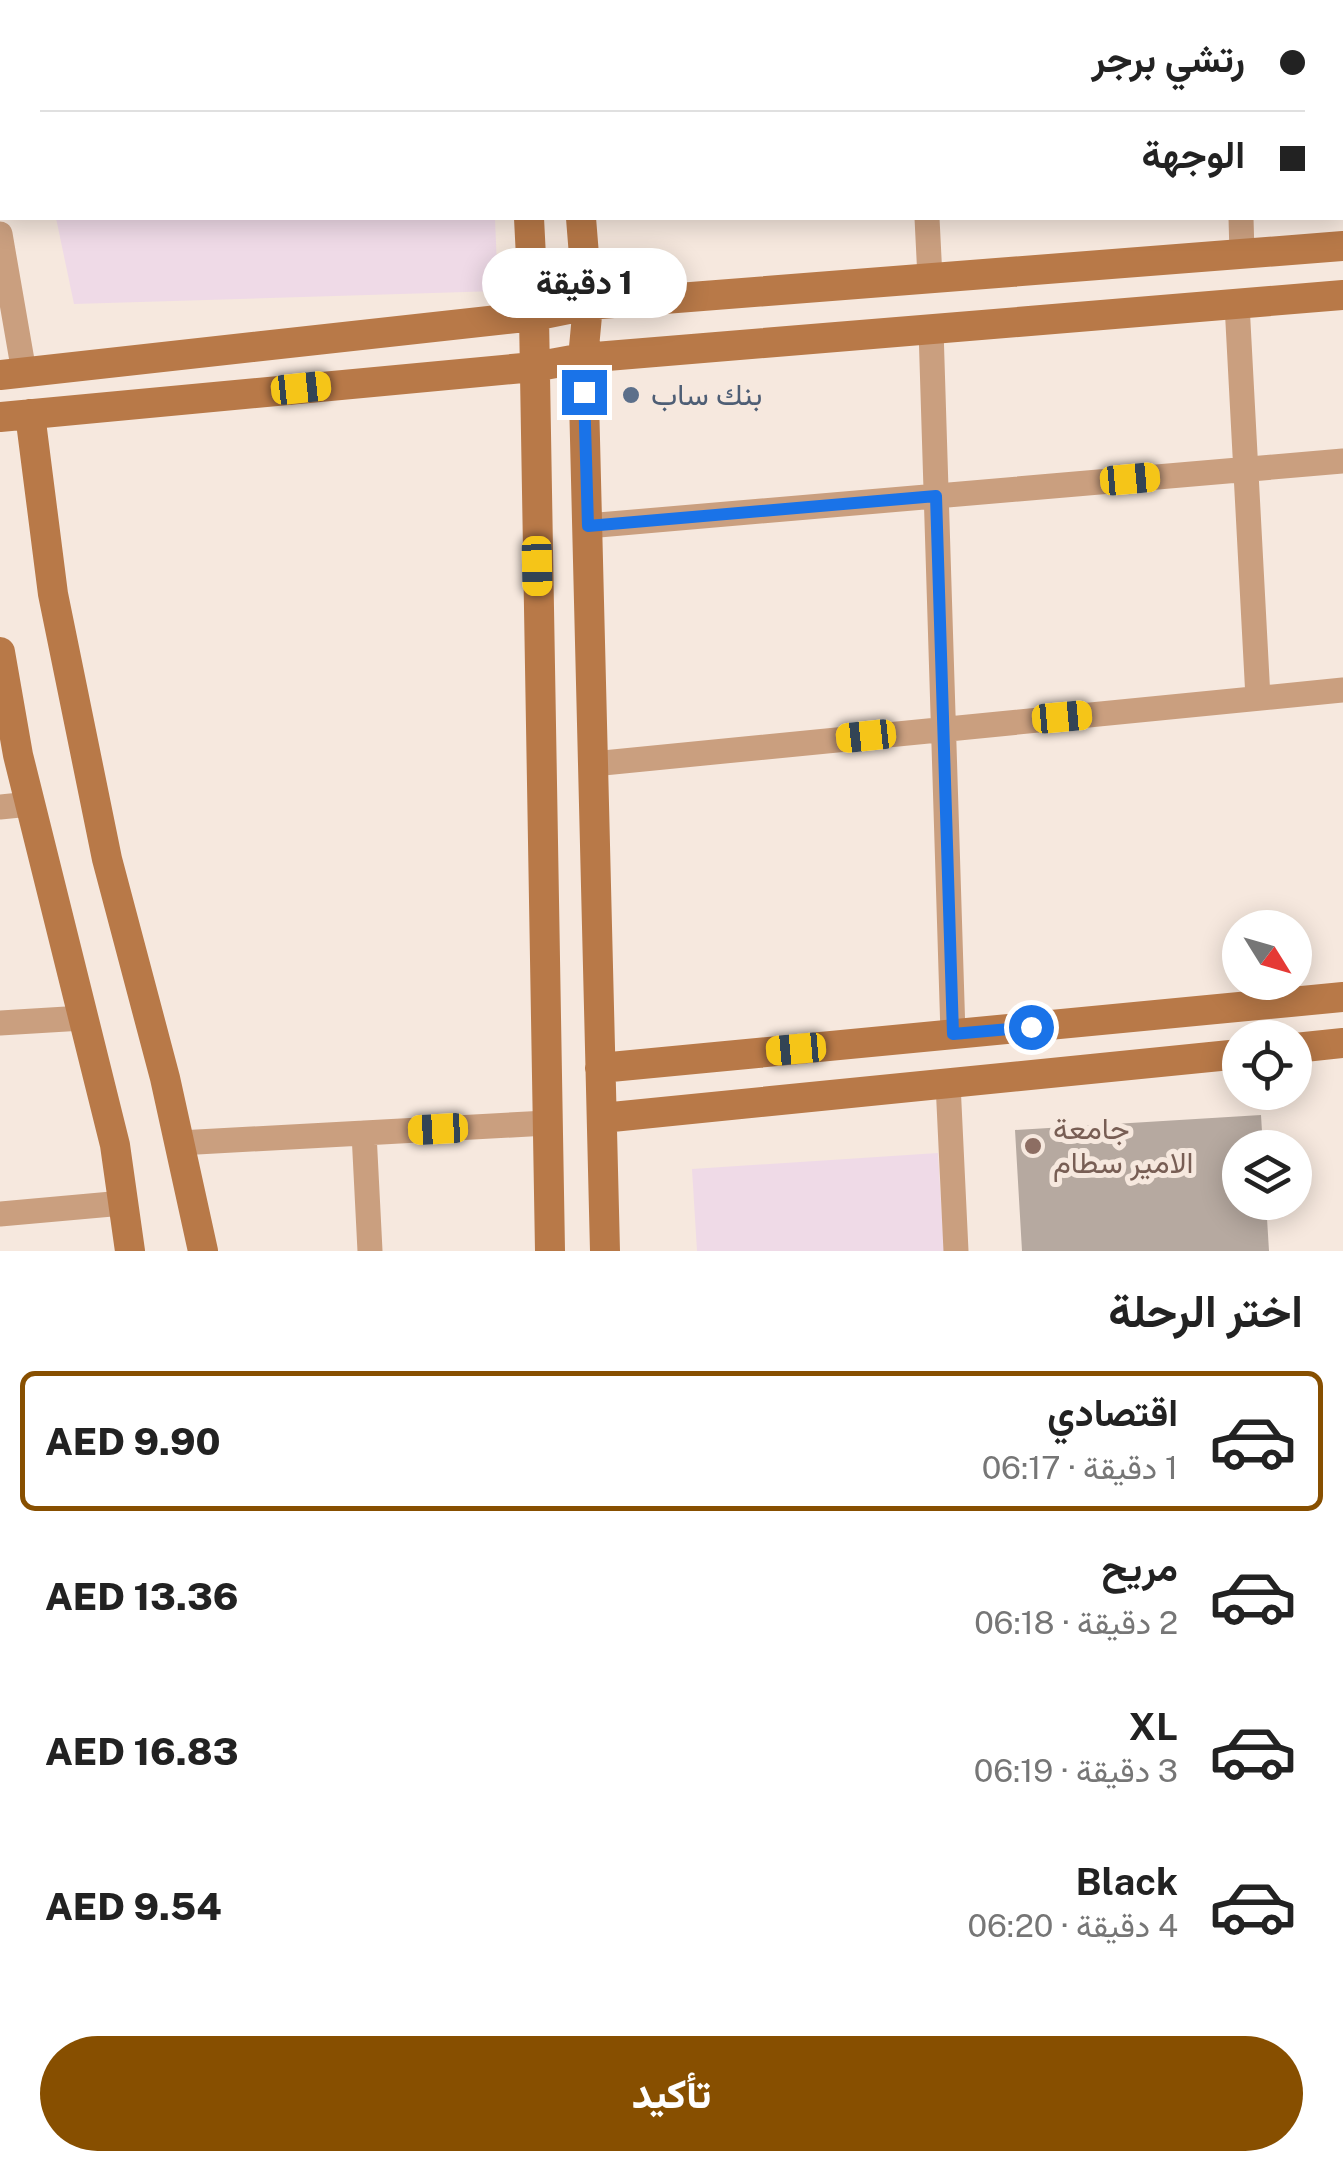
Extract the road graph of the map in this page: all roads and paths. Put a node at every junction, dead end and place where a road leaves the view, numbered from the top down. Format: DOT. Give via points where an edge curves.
graph roads {
  1 [pos="528,220"];
  2 [pos="582,220"];
  3 [pos="927,220"];
  4 [pos="1241,220"];
  5 [pos="0,234"];
  6 [pos="1343,246"];
  7 [pos="1242,254"];
  8 [pos="930,278"];
  9 [pos="1343,295"];
  10 [pos="1237,304"];
  11 [pos="588,305"];
  12 [pos="534,316"];
  13 [pos="931,329"];
  14 [pos="583,358"];
  15 [pos="534,367"];
  16 [pos="12,373"];
  17 [pos="15,416"];
  18 [pos="1343,460"];
  19 [pos="1246,469"];
  20 [pos="936,496"];
  21 [pos="588,526"];
  22 [pos="0,652"];
  23 [pos="1343,690"];
  24 [pos="1258,698"];
  25 [pos="944,729"];
  26 [pos="593,764"];
  27 [pos="15,806"];
  28 [pos="1343,996"];
  29 [pos="83,1018"];
  30 [pos="0,1023"];
  31 [pos="953,1034"];
  32 [pos="1343,1043"];
  33 [pos="1312,1046"];
  34 [pos="1222,1056"];
  35 [pos="600,1068"];
  36 [pos="948,1083"];
  37 [pos="602,1118"];
  38 [pos="547,1123"];
  39 [pos="364,1133"];
  40 [pos="179,1143"];
  41 [pos="123,1203"];
  42 [pos="0,1214"];
  43 [pos="130,1251"];
  44 [pos="203,1251"];
  45 [pos="370,1251"];
  46 [pos="550,1251"];
  47 [pos="605,1251"];
  48 [pos="956,1251"];
  1 -- 12 [label="street"];
  2 -- 11 [label="street"];
  3 -- 8 [label="street"];
  4 -- 7 [label="street"];
  5 -- 16 [label="street"];
  6 -- 7 [label="street"];
  7 -- 8 [label="street"];
  8 -- 11 [label="street"];
  9 -- 10 [label="street"];
  10 -- 13 [label="street"];
  10 -- 19 [label="street"];
  11 -- 12 [label="street"];
  11 -- 14 [label="street"];
  12 -- 15 [label="street"];
  12 -- 16 [label="street"];
  13 -- 14 [label="street"];
  13 -- 20 [label="street"];
  14 -- 15 [label="street"];
  14 -- 21 [label="street"];
  15 -- 17 [label="street"];
  15 -- 38 [label="street"];
  17 -- 40 [label="street" via="107,860"];
  18 -- 19 [label="street"];
  19 -- 20 [label="street"];
  19 -- 24 [label="street"];
  20 -- 21 [label="street"];
  20 -- 25 [label="street"];
  21 -- 26 [label="street"];
  22 -- 27 [label="street" via="18,755"];
  23 -- 24 [label="street"];
  24 -- 25 [label="street"];
  25 -- 26 [label="street"];
  25 -- 31 [label="street"];
  26 -- 35 [label="street"];
  27 -- 29 [label="street"];
  28 -- 31 [label="street"];
  29 -- 30 [label="street"];
  29 -- 41 [label="street"];
  31 -- 35 [label="street"];
  32 -- 33 [label="street"];
  34 -- 36 [label="street"];
  35 -- 37 [label="street"];
  36 -- 37 [label="street"];
  36 -- 48 [label="street"];
  37 -- 47 [label="street"];
  38 -- 39 [label="street"];
  38 -- 46 [label="street"];
  39 -- 40 [label="street"];
  39 -- 45 [label="street"];
  40 -- 44 [label="street"];
  41 -- 42 [label="street"];
  41 -- 43 [label="street"];
}
